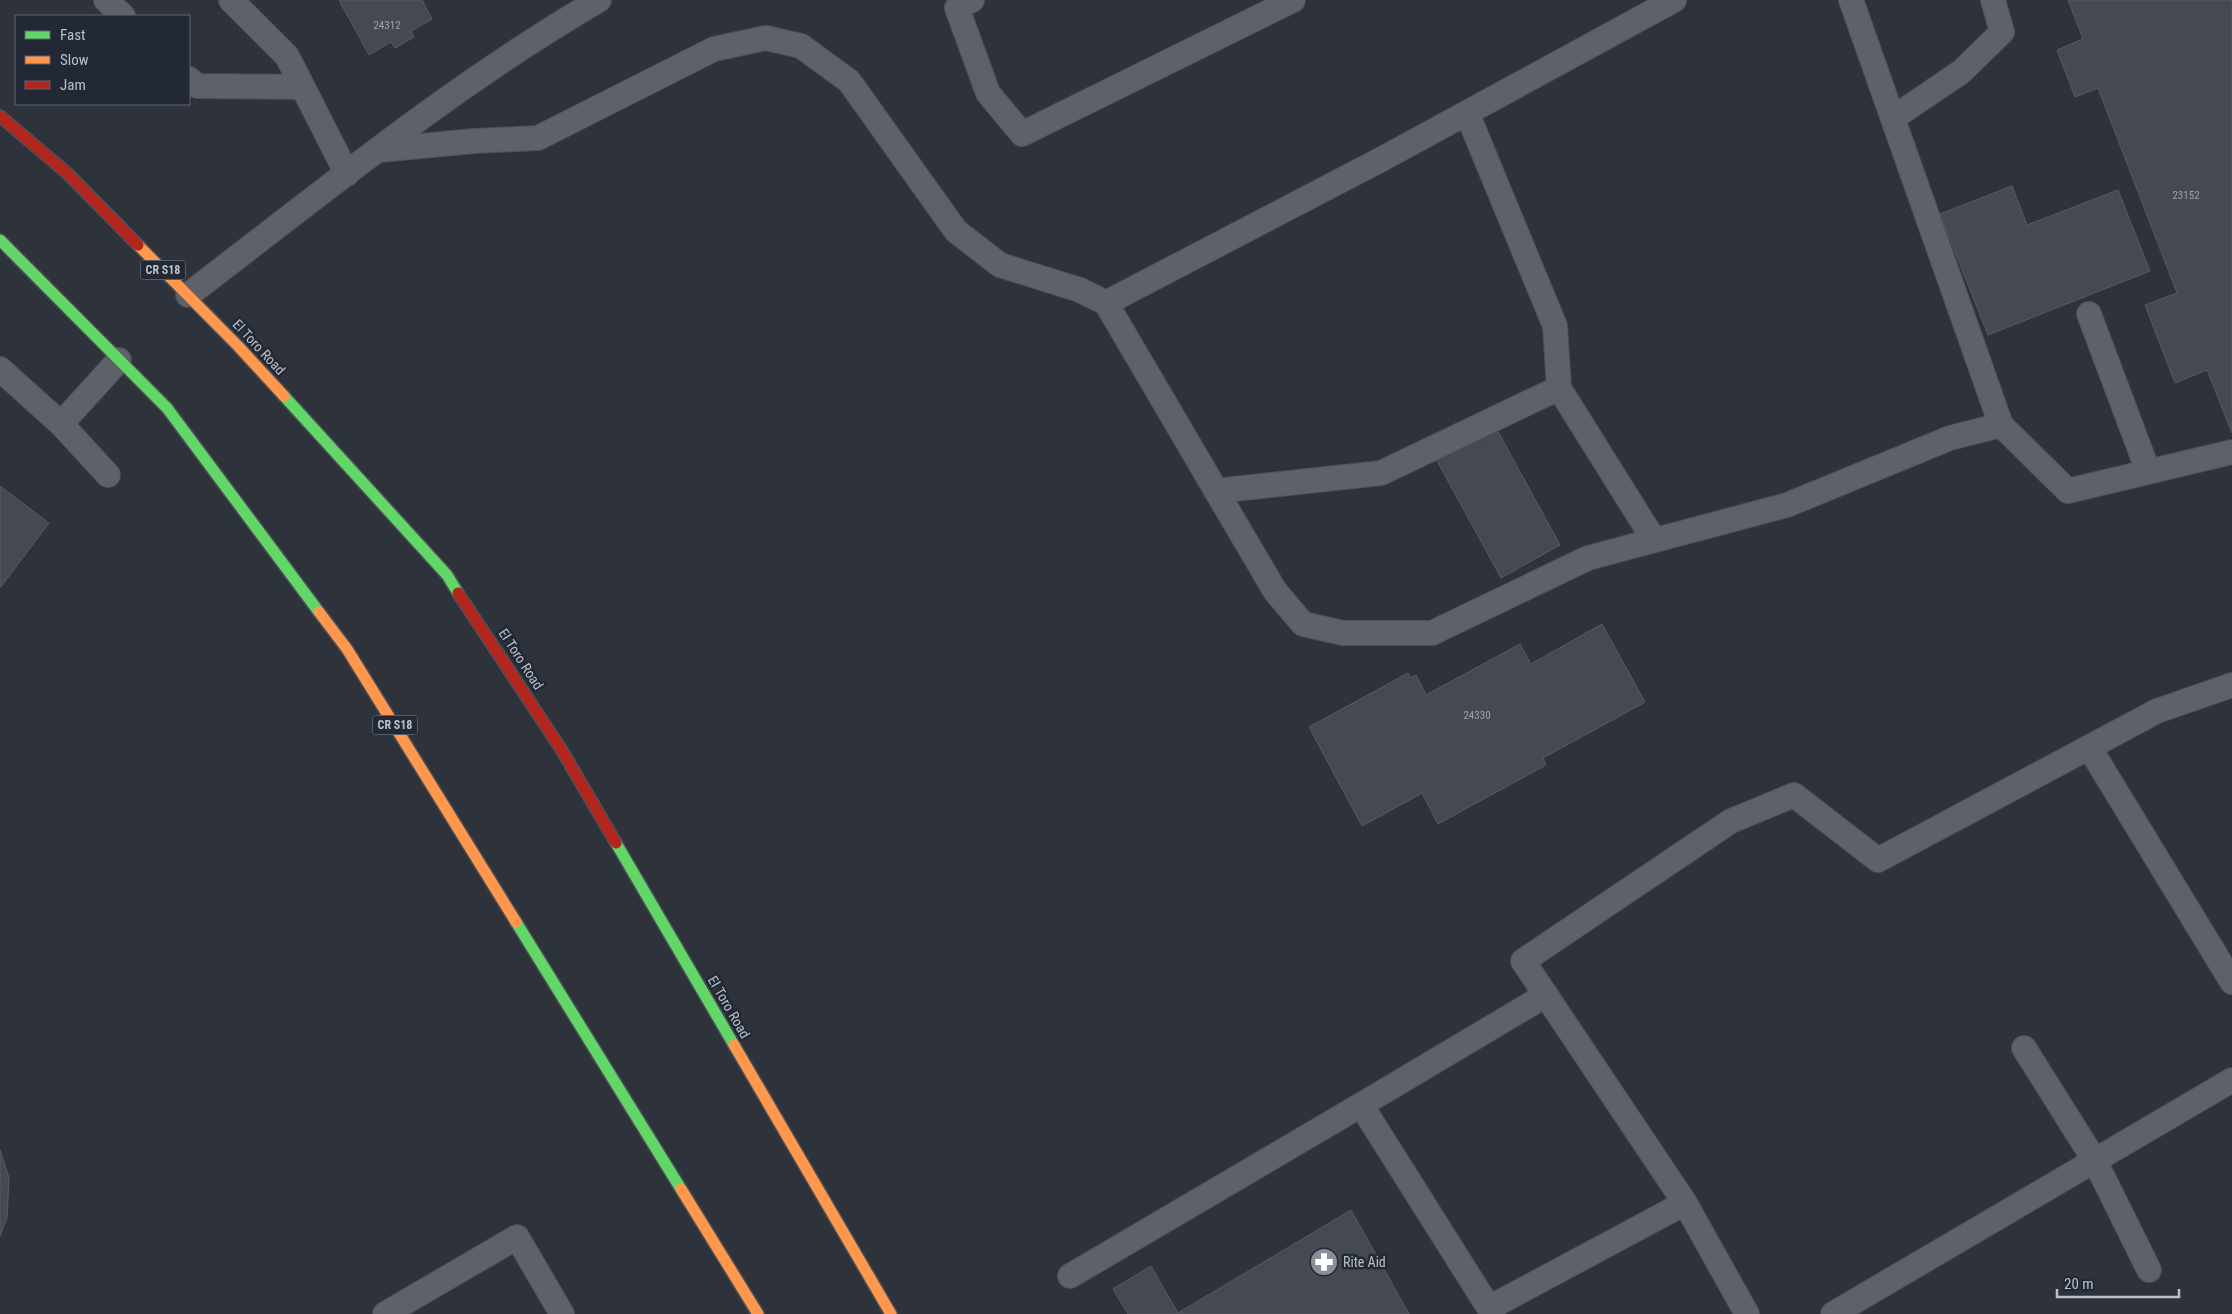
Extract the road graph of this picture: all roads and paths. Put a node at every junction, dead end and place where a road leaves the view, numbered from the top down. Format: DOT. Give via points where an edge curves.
graph roads {
  1 [pos="106,0"];
  2 [pos="231,0"];
  3 [pos="599,0"];
  4 [pos="972,0"];
  5 [pos="1293,0"];
  6 [pos="1674,0"];
  7 [pos="1851,0"];
  8 [pos="1992,0"];
  9 [pos="122,15"];
  10 [pos="190,80"];
  11 [pos="303,87"];
  12 [pos="1467,113"];
  13 [pos="0,116"];
  14 [pos="1893,118"];
  15 [pos="379,150"];
  16 [pos="347,174"];
  17 [pos="0,240"];
  18 [pos="188,295"];
  19 [pos="1106,303"];
  20 [pos="2089,314"];
  21 [pos="119,360"];
  22 [pos="0,369"];
  23 [pos="1559,388"];
  24 [pos="61,424"];
  25 [pos="2000,425"];
  26 [pos="2232,452"];
  27 [pos="2148,471"];
  28 [pos="108,475"];
  29 [pos="1216,491"];
  30 [pos="1654,540"];
  31 [pos="2232,685"];
  32 [pos="2089,747"];
  33 [pos="2232,982"];
  34 [pos="1546,995"];
  35 [pos="2024,1048"];
  36 [pos="2232,1080"];
  37 [pos="1361,1105"];
  38 [pos="2095,1161"];
  39 [pos="1685,1203"];
  40 [pos="2149,1270"];
  41 [pos="1070,1276"];
  42 [pos="385,1314"];
  43 [pos="562,1314"];
  44 [pos="758,1314"];
  45 [pos="891,1314"];
  46 [pos="1747,1314"];
  47 [pos="1833,1314"];
  1 -- 9 [label="lane"];
  2 -- 11 [label="lane" via="288,56"];
  3 -- 15 [label="lane" via="541,34"];
  4 -- 5 [label="lane" via="957,8 988,92 1022,134"];
  6 -- 12 [label="lane"];
  7 -- 14 [label="lane"];
  8 -- 14 [label="lane" via="2002,32 1961,72"];
  10 -- 11 [label="lane" via="197,86"];
  11 -- 16 [label="lane"];
  12 -- 19 [label="lane"];
  12 -- 23 [label="lane" via="1555,326"];
  13 -- 18 [label="main road, El Toro Road / CR S18" via="66,173"];
  14 -- 25 [label="lane"];
  15 -- 16 [label="lane"];
  15 -- 19 [label="lane" via="538,138 714,49 766,38 802,46 849,81 956,231 1000,265 1080,290"];
  16 -- 18 [label="lane"];
  17 -- 21 [label="main road, CR S18"];
  18 -- 45 [label="main road, El Toro Road / CR S18" via="447,575 561,749"];
  19 -- 29 [label="lane"];
  20 -- 27 [label="lane"];
  21 -- 24 [label="lane"];
  21 -- 44 [label="main road, CR S18" via="167,408 347,649"];
  22 -- 24 [label="lane"];
  23 -- 29 [label="lane" via="1381,473"];
  23 -- 30 [label="lane"];
  24 -- 28 [label="lane"];
  25 -- 27 [label="lane" via="2068,491"];
  25 -- 30 [label="lane" via="1950,438 1788,505"];
  26 -- 27 [label="lane"];
  29 -- 30 [label="lane" via="1275,592 1303,624 1343,633 1432,633 1588,558"];
  31 -- 32 [label="lane" via="2157,711"];
  32 -- 33 [label="lane"];
  32 -- 34 [label="lane" via="1878,860 1794,795 1731,821 1523,961"];
  34 -- 37 [label="lane"];
  34 -- 39 [label="lane"];
  35 -- 38 [label="lane"];
  36 -- 38 [label="lane"];
  37 -- 39 [label="lane" via="1489,1308"];
  37 -- 41 [label="lane"];
  38 -- 40 [label="lane"];
  38 -- 47 [label="lane"];
  39 -- 46 [label="lane"];
  42 -- 43 [label="lane" via="517,1237"];
}
